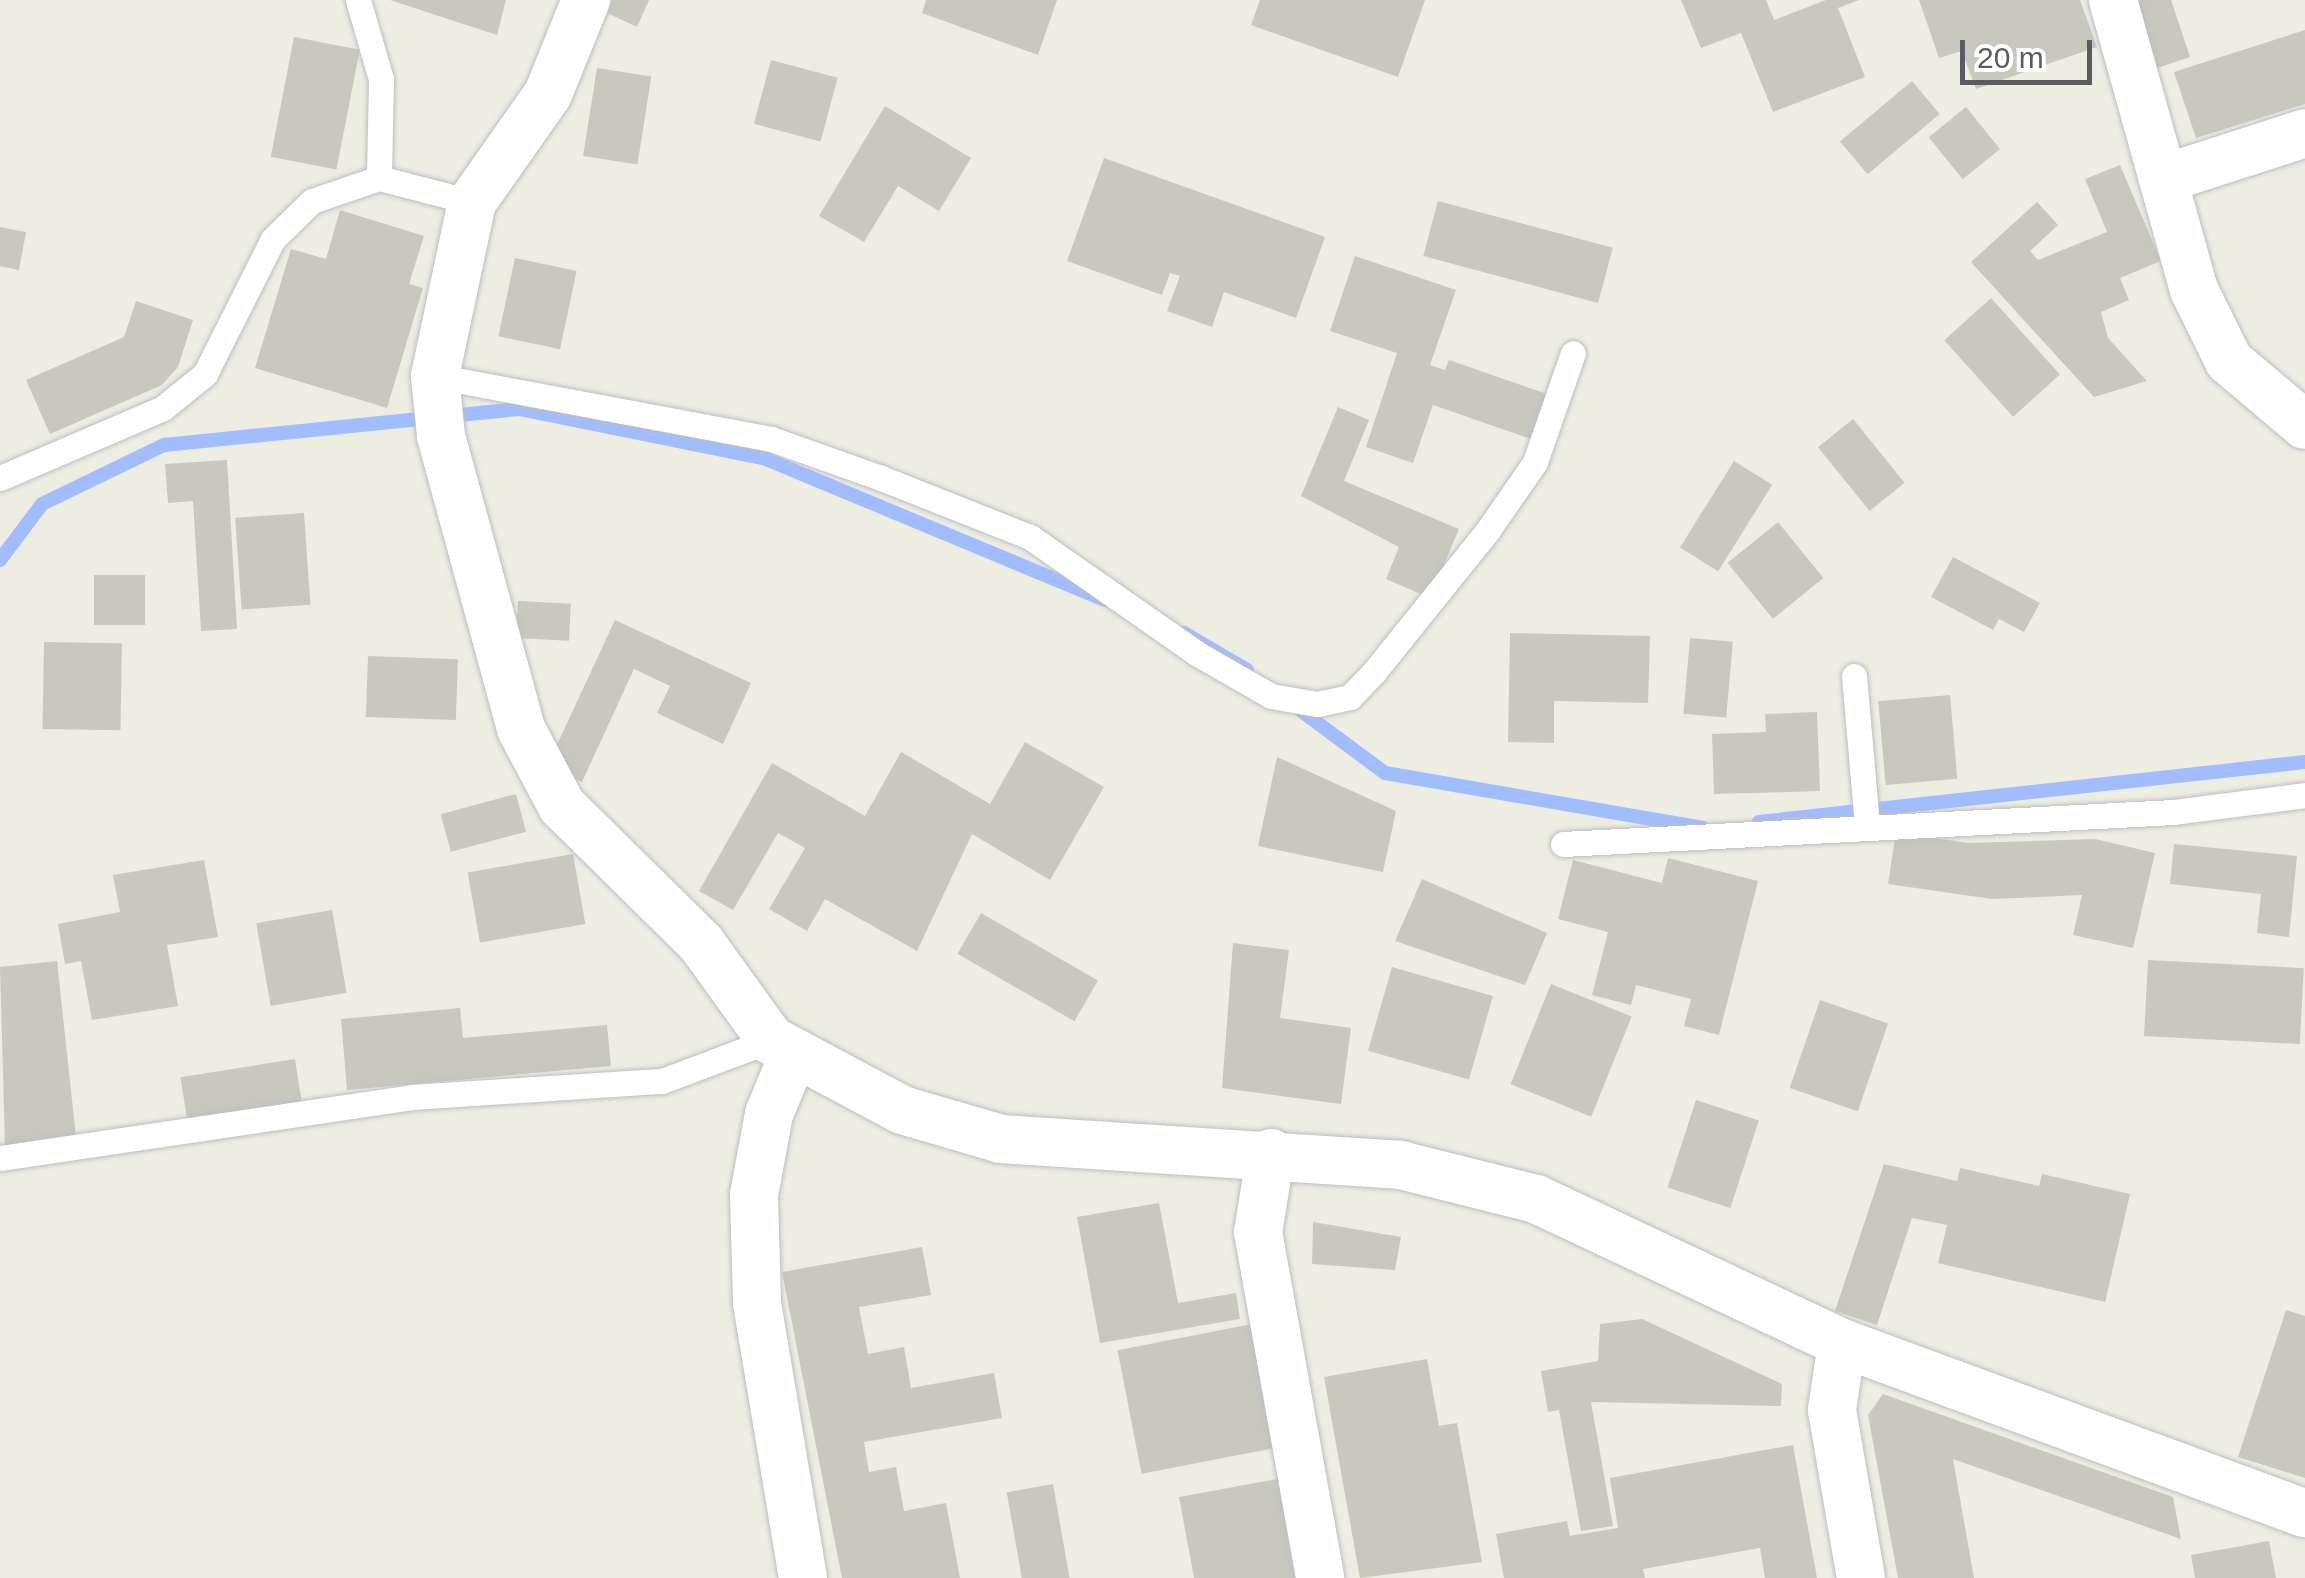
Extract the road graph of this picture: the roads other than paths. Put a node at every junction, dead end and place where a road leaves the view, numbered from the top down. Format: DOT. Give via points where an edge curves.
graph roads {
  1 [pos="358,0"];
  2 [pos="586,0"];
  3 [pos="2113,0"];
  4 [pos="2305,132"];
  5 [pos="379,178"];
  6 [pos="2163,179"];
  7 [pos="472,202"];
  8 [pos="1573,353"];
  9 [pos="438,404"];
  10 [pos="2305,425"];
  11 [pos="0,478"];
  12 [pos="1854,676"];
  13 [pos="2305,795"];
  14 [pos="1868,826"];
  15 [pos="1563,844"];
  16 [pos="782,1048"];
  17 [pos="1271,1152"];
  18 [pos="0,1158"];
  19 [pos="1842,1344"];
  20 [pos="2305,1513"];
  21 [pos="803,1578"];
  22 [pos="1320,1578"];
  23 [pos="1860,1578"];
  1 -- 5 [label="lane" via="381,79"];
  2 -- 7 [label="street" via="548,94"];
  3 -- 6 [label="street"];
  4 -- 6 [label="street"];
  5 -- 7 [label="lane"];
  5 -- 11 [label="lane" via="312,201 273,239 205,374 163,408"];
  6 -- 10 [label="street" via="2194,290 2229,361"];
  7 -- 9 [label="street"];
  8 -- 9 [label="lane" via="1536,462 1488,530 1362,684 1317,704 1271,696 1196,653 1030,536 771,439"];
  9 -- 16 [label="street" via="521,729 562,806 701,943"];
  12 -- 14 [label="lane"];
  13 -- 14 [label="lane" via="2174,812"];
  14 -- 15 [label="lane"];
  16 -- 17 [label="street" via="902,1110 1001,1139"];
  16 -- 18 [label="lane" via="662,1080 412,1098"];
  16 -- 21 [label="street" via="754,1195 757,1303"];
  17 -- 19 [label="street" via="1401,1165 1536,1199"];
  17 -- 22 [label="street" via="1258,1232"];
  19 -- 20 [label="street"];
  19 -- 23 [label="street" via="1832,1410"];
}
